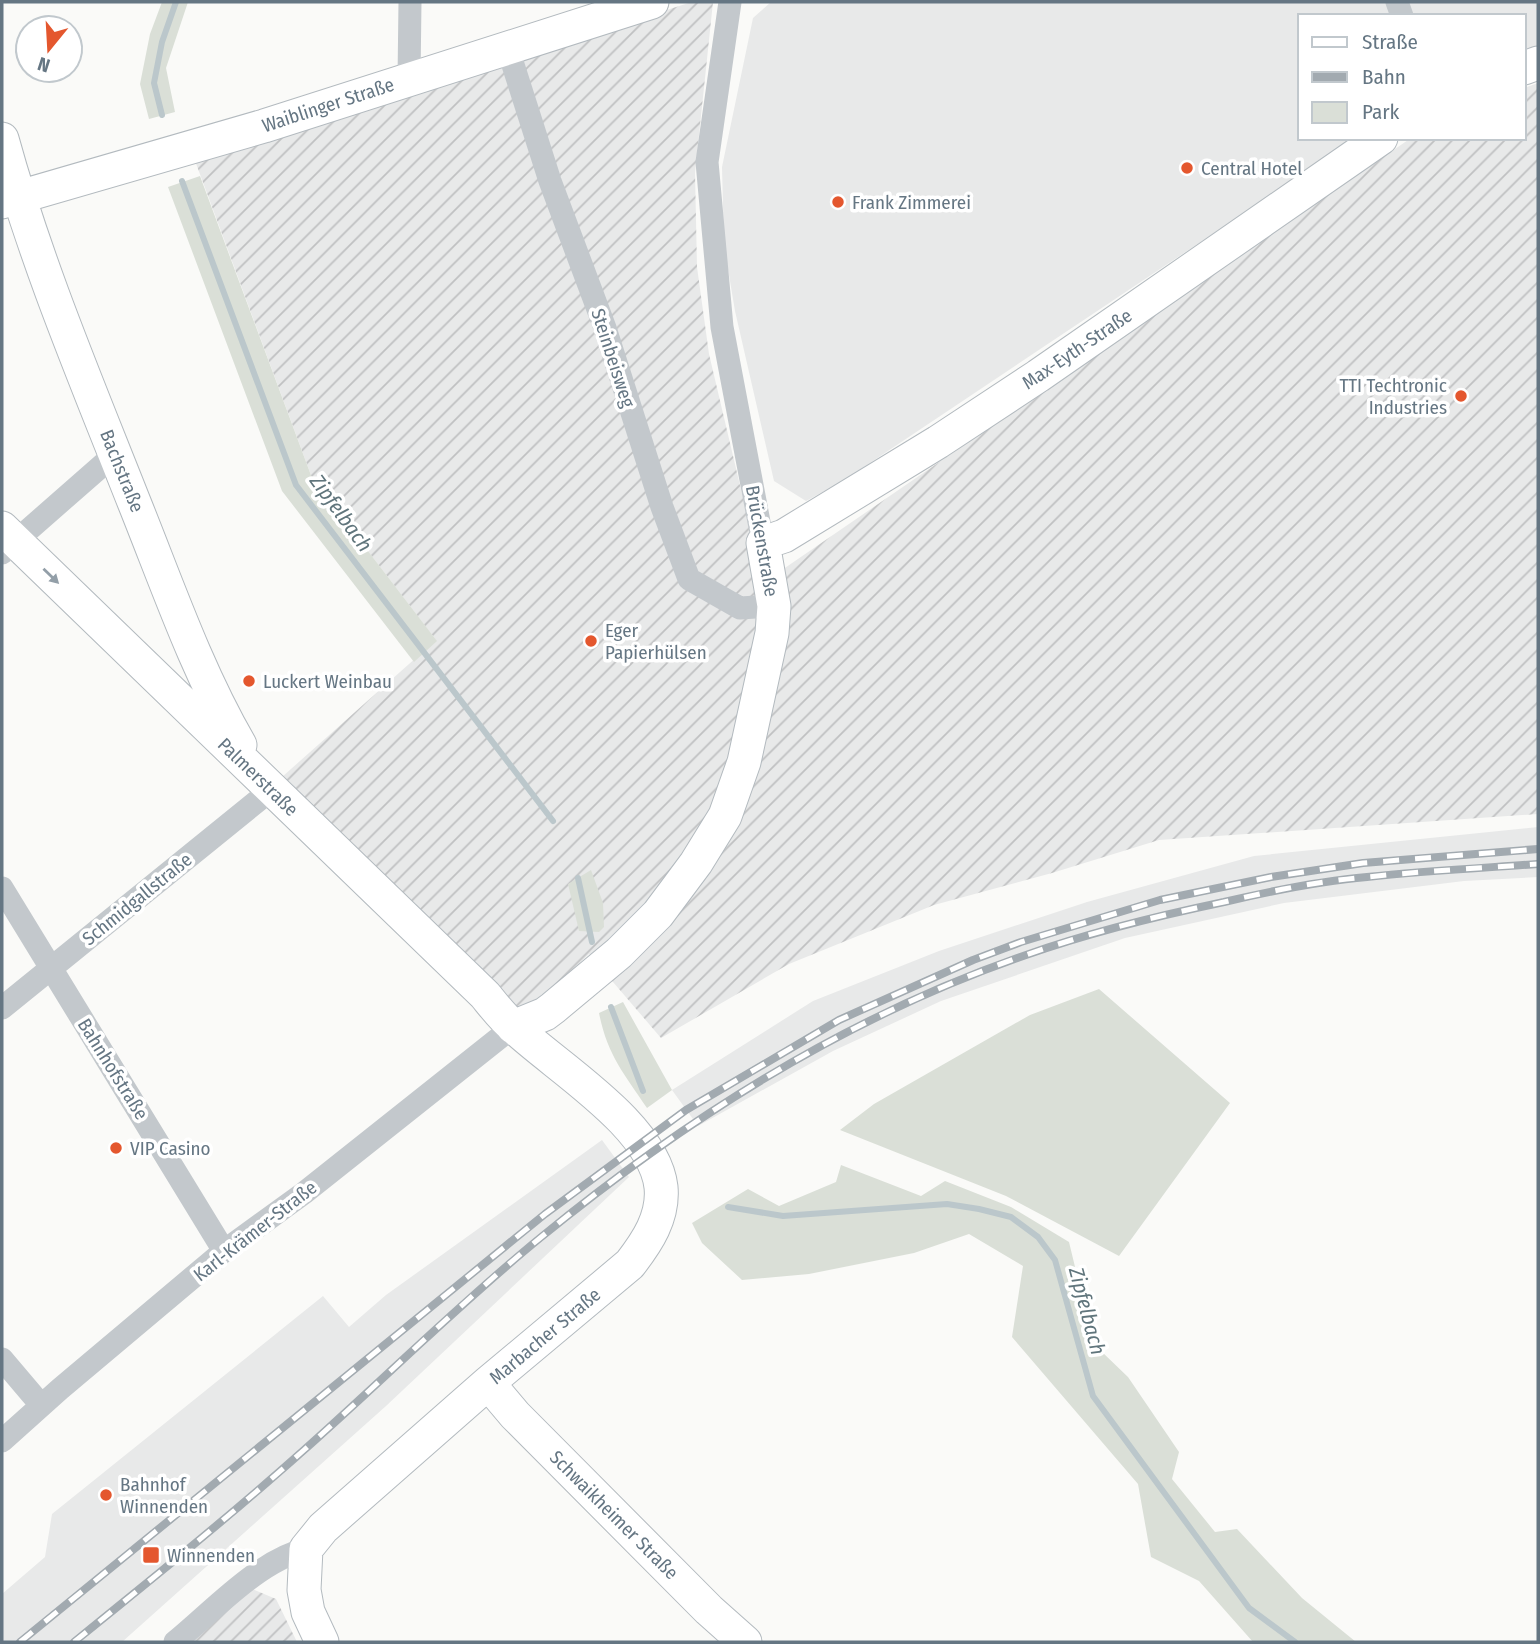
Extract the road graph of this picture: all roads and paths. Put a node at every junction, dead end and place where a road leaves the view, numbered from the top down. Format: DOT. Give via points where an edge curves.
graph roads {
  1 [pos="410,2"];
  2 [pos="653,2"];
  3 [pos="730,2"];
  4 [pos="508,49"];
  5 [pos="409,79"];
  6 [pos="2,139"];
  7 [pos="1378,140"];
  8 [pos="10,199"];
  9 [pos="115,454"];
  10 [pos="6,540"];
  11 [pos="763,543"];
  12 [pos="774,606"];
  13 [pos="271,790"];
  14 [pos="2,888"];
  15 [pos="50,969"];
  16 [pos="2,1008"];
  17 [pos="513,1027"];
  18 [pos="224,1251"];
  19 [pos="2,1359"];
  20 [pos="488,1383"];
  21 [pos="41,1405"];
  22 [pos="2,1441"];
  23 [pos="306,1549"];
  24 [pos="175,1642"];
  25 [pos="322,1642"];
  26 [pos="745,1642"];
  1 -- 5 [label="street"];
  2 -- 4 [label="main road, Waiblinger Straße"];
  3 -- 11 [label="street, Brückenstraße" via="707,162 722,327"];
  4 -- 5 [label="main road, Waiblinger Straße"];
  4 -- 12 [label="street, Steinbeisweg" via="689,579 740,608"];
  5 -- 8 [label="main road, Waiblinger Straße"];
  6 -- 8 [label="main road, Bachstraße"];
  7 -- 11 [label="main road, Max-Eyth-Straße" via="938,442 784,536"];
  8 -- 9 [label="main road, Bachstraße" via="45,270"];
  9 -- 10 [label="street"];
  9 -- 13 [label="main road, Bachstraße" via="219,709"];
  10 -- 13 [label="main road, Palmerstraße, one-way"];
  11 -- 12 [label="main road, Brückenstraße"];
  12 -- 17 [label="main road, Brückenstraße" via="744,762 725,816 696,863 658,914 619,953 545,1014"];
  13 -- 15 [label="street, Schmidgallstraße"];
  13 -- 17 [label="main road, Palmerstraße"];
  14 -- 15 [label="street, Bahnhofstraße"];
  15 -- 16 [label="street, Schmidgallstraße"];
  15 -- 18 [label="street, Bahnhofstraße"];
  17 -- 18 [label="street, Karl-Krämer-Straße"];
  17 -- 20 [label="main road, Marbacher Straße" via="626,1123 655,1168 660,1204 648,1242 630,1265"];
  18 -- 21 [label="street, Karl-Krämer-Straße"];
  19 -- 21 [label="street"];
  20 -- 23 [label="main road, Marbacher Straße" via="323,1528"];
  20 -- 26 [label="main road, Schwaikheimer Straße"];
  21 -- 22 [label="street, Karl-Krämer-Straße"];
  23 -- 24 [label="street" via="268,1565"];
  23 -- 25 [label="main road" via="304,1590"];
}
